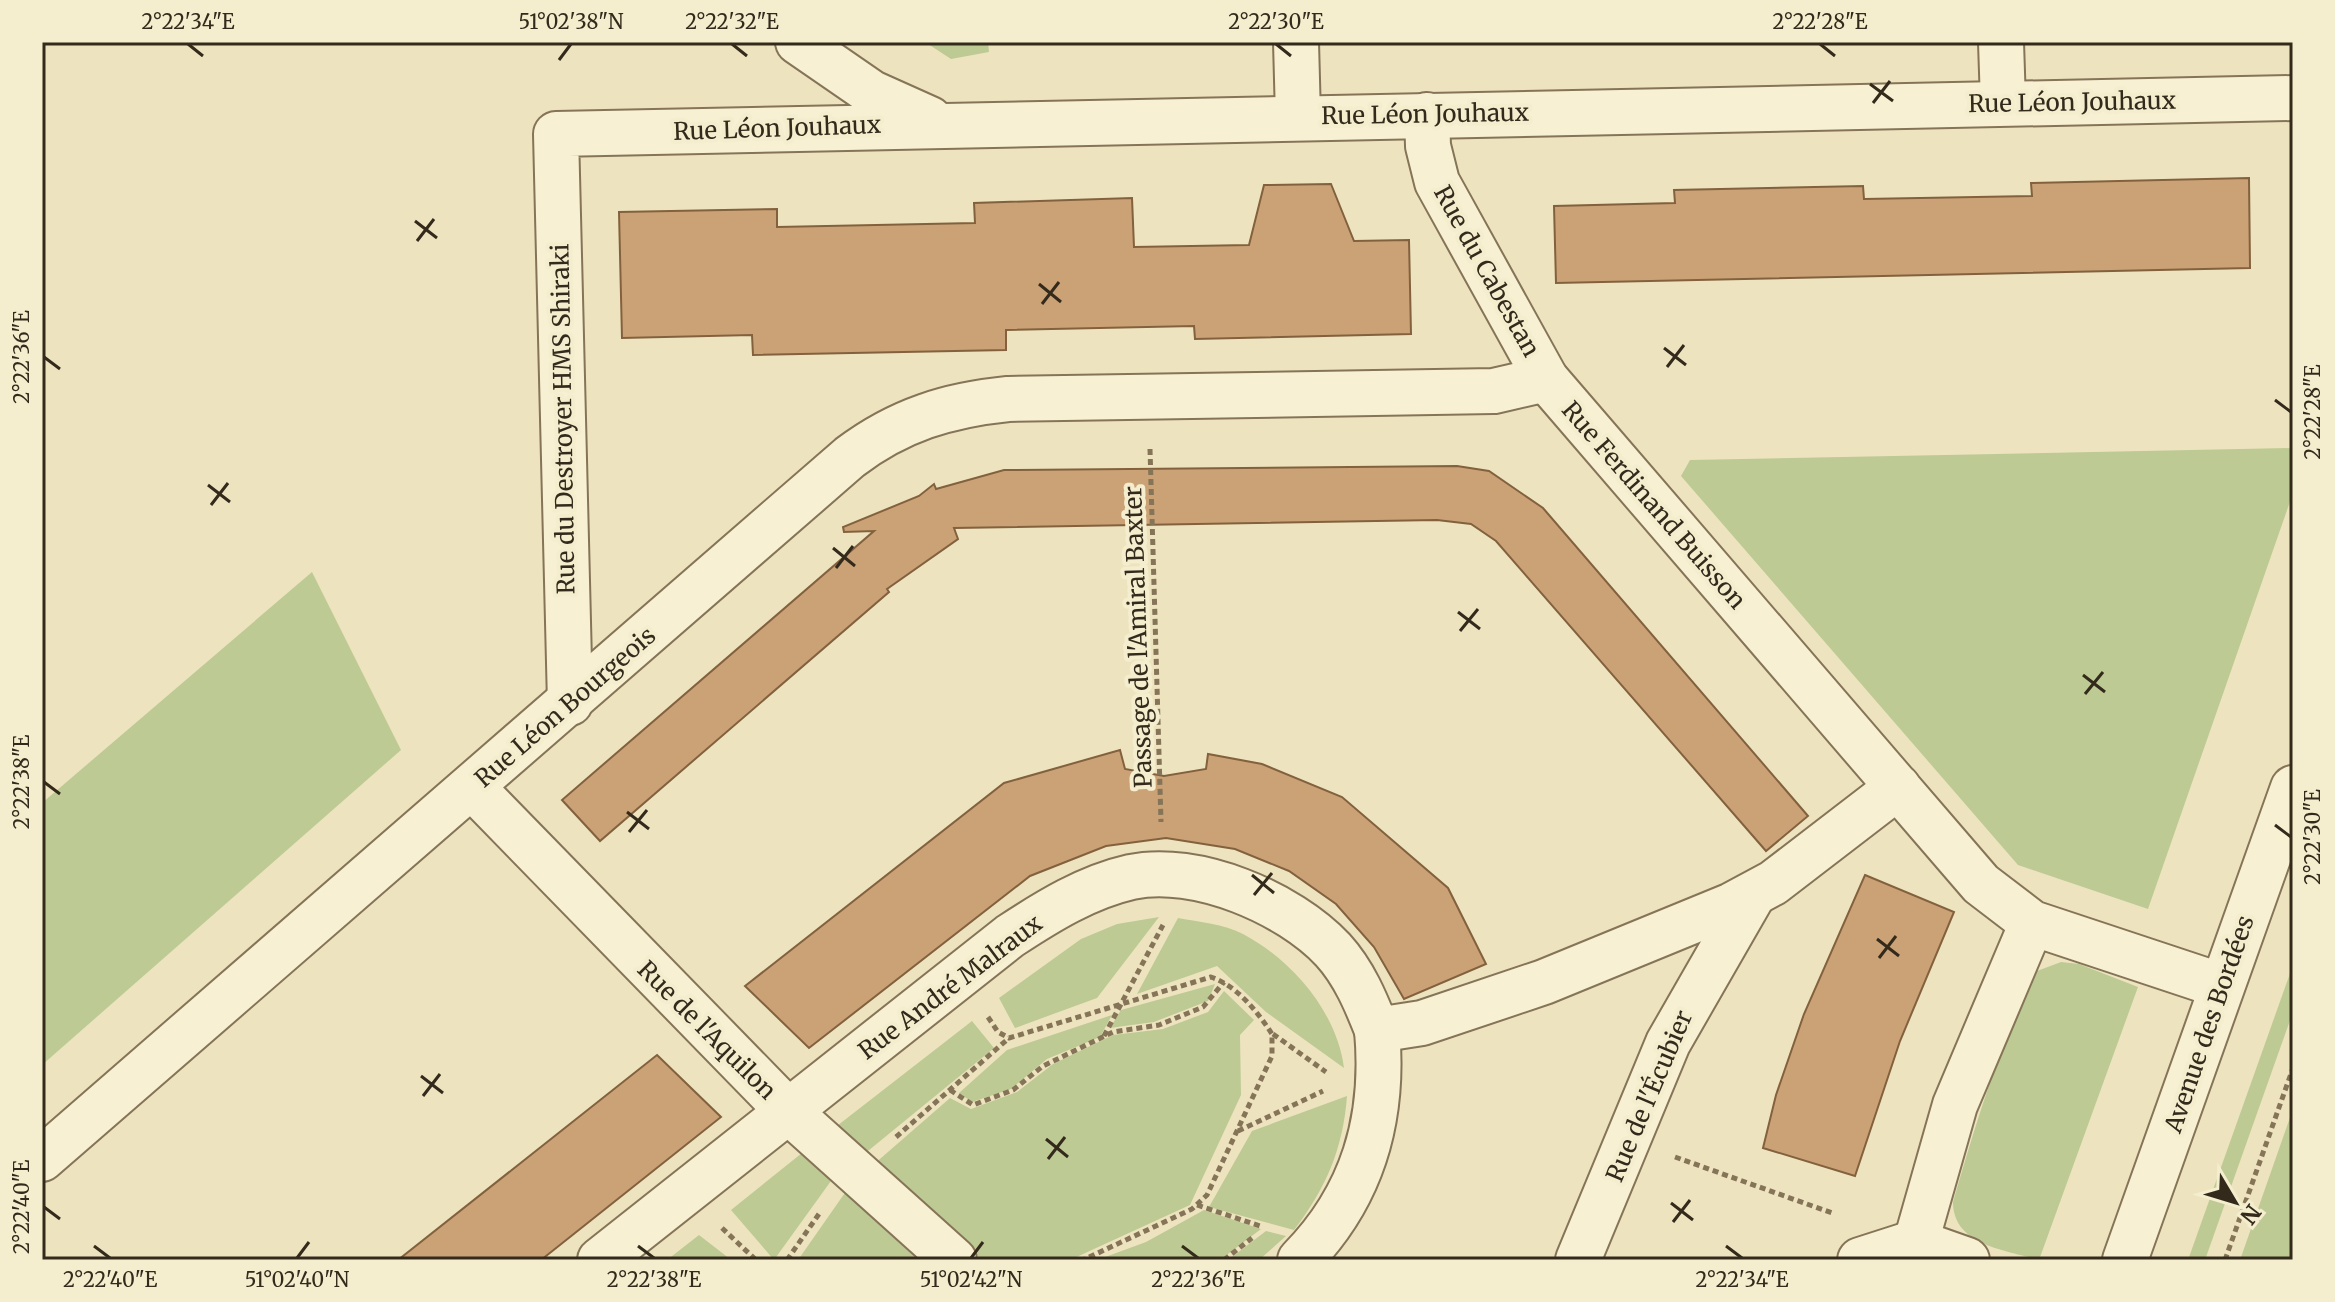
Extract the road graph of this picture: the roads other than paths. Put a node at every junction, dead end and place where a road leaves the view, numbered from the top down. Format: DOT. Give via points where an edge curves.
graph roads {
  1 [pos="798,42"];
  2 [pos="1296,42"];
  3 [pos="2001,42"];
  4 [pos="2293,98"];
  5 [pos="2003,103"];
  6 [pos="1427,115"];
  7 [pos="1298,117"];
  8 [pos="944,124"];
  9 [pos="556,134"];
  10 [pos="1546,379"];
  11 [pos="1148,397"];
  12 [pos="570,703"];
  13 [pos="1898,787"];
  14 [pos="473,788"];
  15 [pos="2293,788"];
  16 [pos="1753,895"];
  17 [pos="2032,923"];
  18 [pos="2222,986"];
  19 [pos="1377,1030"];
  20 [pos="788,1111"];
  21 [pos="42,1159"];
  22 [pos="1916,1242"];
  23 [pos="600,1260"];
  24 [pos="954,1260"];
  25 [pos="1300,1260"];
  26 [pos="1578,1260"];
  27 [pos="1860,1260"];
  28 [pos="1967,1260"];
  29 [pos="2125,1260"];
  1 -- 8 [label="street" via="872,93"];
  2 -- 7 [label="street"];
  3 -- 5 [label="street"];
  4 -- 5 [label="street, Rue Léon Jouhaux"];
  5 -- 6 [label="street, Rue Léon Jouhaux"];
  6 -- 7 [label="street, Rue Léon Jouhaux"];
  6 -- 10 [label="street, Rue du Cabestan" via="1437,182"];
  7 -- 8 [label="street, Rue Léon Jouhaux"];
  8 -- 9 [label="street, Rue Léon Jouhaux"];
  9 -- 12 [label="street, Rue du Destroyer HMS Shiraki"];
  10 -- 11 [label="street, Rue Ferdinand Buisson" via="1494,391"];
  10 -- 13 [label="street, Rue Ferdinand Buisson"];
  11 -- 12 [label="street, Rue Léon Bourgeois" via="974,403 912,418 877,436"];
  12 -- 14 [label="street, Rue Léon Bourgeois"];
  13 -- 16 [label="street"];
  13 -- 17 [label="street, Rue Ferdinand Buisson" via="1981,884"];
  14 -- 20 [label="street, Rue de l'Aquilon"];
  14 -- 21 [label="street, Rue Léon Bourgeois"];
  15 -- 18 [label="street, Avenue des Bordées"];
  16 -- 19 [label="street" via="1544,982 1449,1015"];
  16 -- 26 [label="street, Rue de l'Écubier" via="1673,1032"];
  17 -- 18 [label="street, Rue Ferdinand Buisson"];
  17 -- 22 [label="street" via="1955,1105"];
  18 -- 29 [label="street, Avenue des Bordées"];
  19 -- 20 [label="street, Rue André Malraux" via="1354,979 1308,927 1247,894 1175,877 1134,877 1076,897 1010,936"];
  19 -- 25 [label="street, Rue André Malraux" via="1376,1121 1357,1183 1343,1209"];
  20 -- 23 [label="street, Rue André Malraux"];
  20 -- 24 [label="street, Rue de l'Aquilon"];
  22 -- 27 [label="street"];
  22 -- 28 [label="street"];
}
